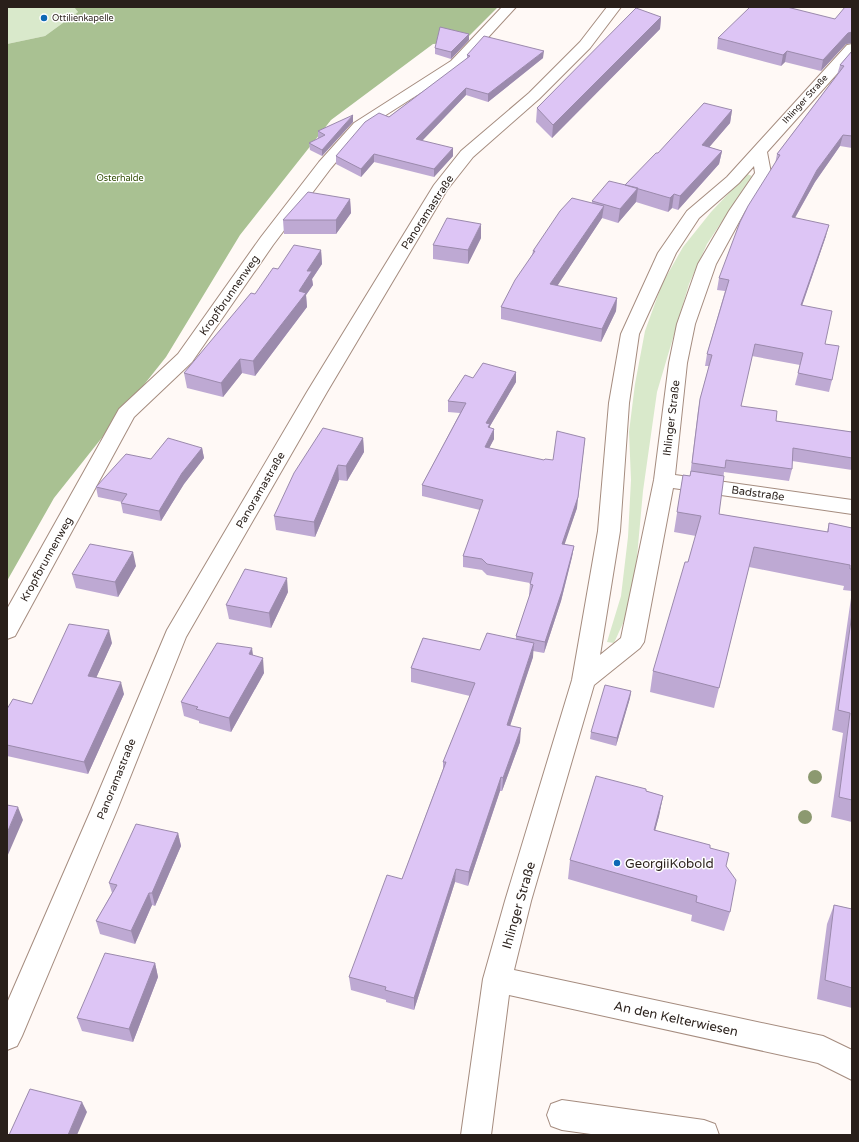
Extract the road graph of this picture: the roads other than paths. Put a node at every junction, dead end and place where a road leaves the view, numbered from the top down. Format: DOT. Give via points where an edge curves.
graph roads {
  1 [pos="508,7"];
  2 [pos="614,7"];
  3 [pos="852,48"];
  4 [pos="759,151"];
  5 [pos="664,480"];
  6 [pos="852,507"];
  7 [pos="7,630"];
  8 [pos="584,680"];
  9 [pos="497,979"];
  10 [pos="7,1036"];
  11 [pos="852,1066"];
  12 [pos="562,1115"];
  13 [pos="476,1135"];
  14 [pos="704,1135"];
  1 -- 7 [label="street, Kropfbrunnenweg" via="456,64 359,126 324,165 267,241 186,358 126,413"];
  2 -- 10 [label="street, Panoramastraße" via="585,45 534,96 467,154 440,188 318,392 175,636"];
  3 -- 4 [label="street, Ihlinger Straße"];
  4 -- 5 [label="street, Ihlinger Straße" via="763,173 737,211 707,264 686,324 678,363"];
  4 -- 8 [label="street, Ihlinger Straße" via="733,180 693,215 667,253 630,334 619,403 609,531"];
  5 -- 6 [label="street, Badstraße"];
  5 -- 8 [label="street, Ihlinger Straße" via="632,642"];
  8 -- 9 [label="street, Ihlinger Straße"];
  9 -- 11 [label="street, An den Kelterwiesen" via="823,1050"];
  9 -- 13 [label="street, Ihlinger Straße"];
  12 -- 14 [label="street"];
}
